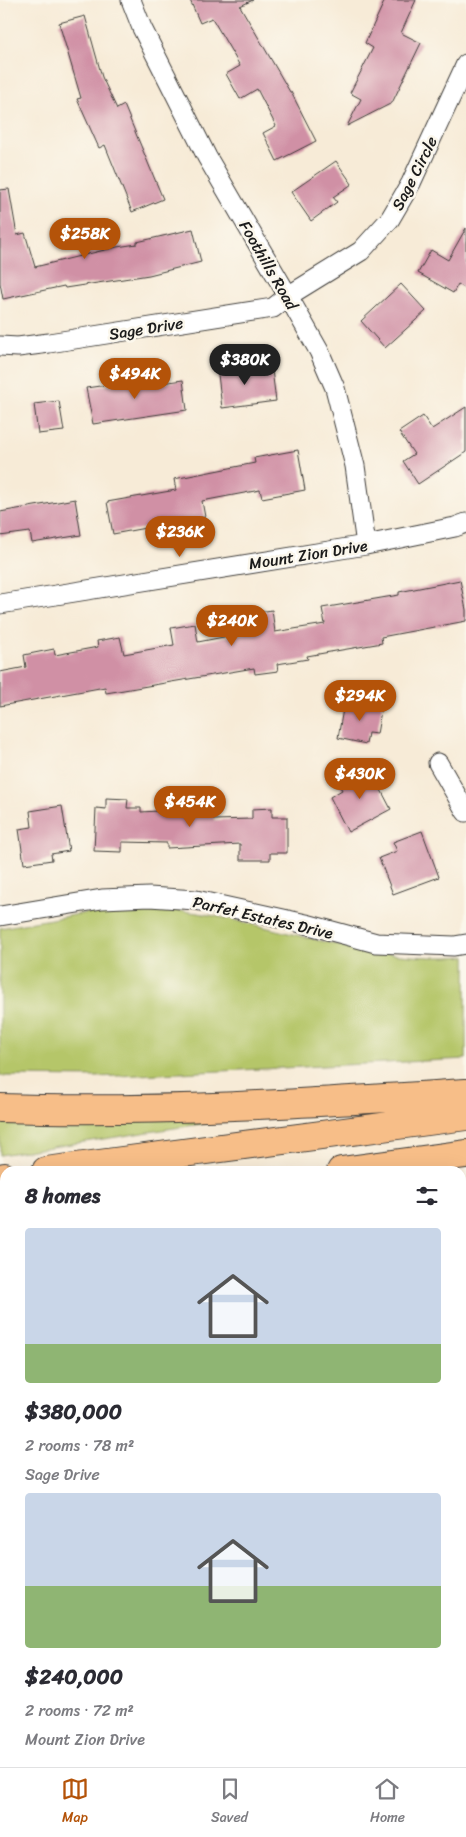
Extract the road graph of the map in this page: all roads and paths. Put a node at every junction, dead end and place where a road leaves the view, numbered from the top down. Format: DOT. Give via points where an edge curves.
graph roads {
  1 [pos="131,0"];
  2 [pos="466,64"];
  3 [pos="288,296"];
  4 [pos="0,346"];
  5 [pos="466,523"];
  6 [pos="366,544"];
  7 [pos="0,604"];
  8 [pos="438,763"];
  9 [pos="466,812"];
  10 [pos="0,916"];
  11 [pos="466,944"];
  12 [pos="466,1093"];
  13 [pos="0,1108"];
  14 [pos="466,1116"];
  15 [pos="466,1154"];
  16 [pos="84,1166"];
  17 [pos="378,1166"];
  1 -- 3 [label="street, Foothills Road" via="207,157"];
  2 -- 3 [label="street, Sage Circle" via="411,183 390,219 361,251"];
  3 -- 4 [label="street, Sage Drive" via="273,308 49,343"];
  3 -- 6 [label="street, Foothills Road" via="319,351 335,388 355,466"];
  5 -- 6 [label="street, Mount Zion Drive"];
  6 -- 7 [label="street, Mount Zion Drive"];
  8 -- 9 [label="street"];
  10 -- 11 [label="street, Parfet Estates Drive" via="102,899 150,897 196,900 376,943"];
  12 -- 13 [label="highway" via="185,1107"];
  14 -- 16 [label="highway"];
  15 -- 17 [label="highway"];
}
